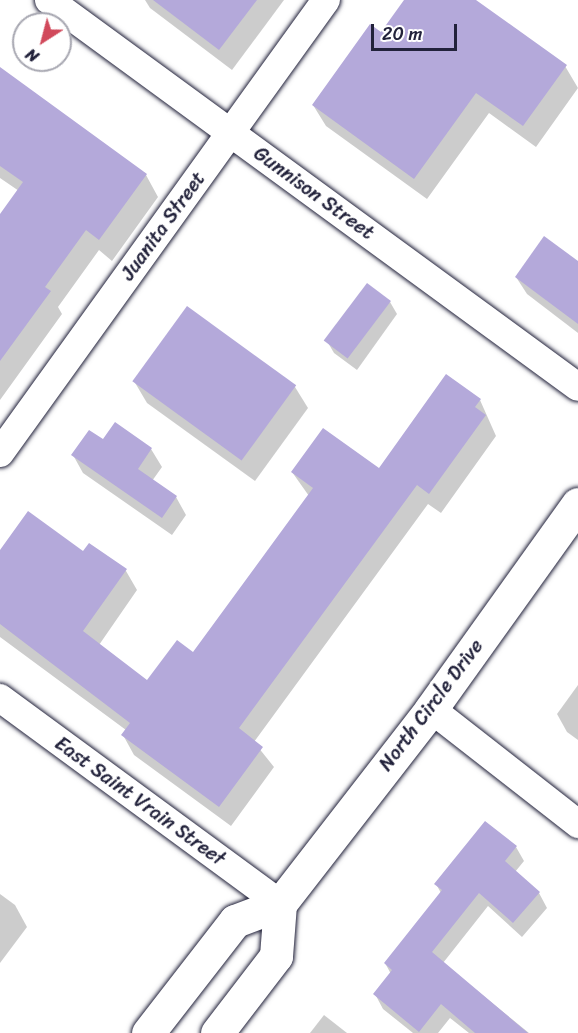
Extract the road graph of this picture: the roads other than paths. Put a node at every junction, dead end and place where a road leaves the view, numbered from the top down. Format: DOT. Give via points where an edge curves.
graph roads {
  1 [pos="49,0"];
  2 [pos="326,0"];
  3 [pos="230,132"];
  4 [pos="578,387"];
  5 [pos="0,453"];
  6 [pos="578,504"];
  7 [pos="0,698"];
  8 [pos="431,709"];
  9 [pos="578,824"];
  10 [pos="280,904"];
  11 [pos="148,1033"];
  12 [pos="217,1033"];
  1 -- 3 [label="street, Gunnison Street"];
  2 -- 3 [label="street, Juanita Street"];
  3 -- 4 [label="street, Gunnison Street"];
  3 -- 5 [label="street, Juanita Street"];
  6 -- 8 [label="main road, North Circle Drive"];
  7 -- 10 [label="street, East Saint Vrain Street"];
  8 -- 9 [label="street"];
  8 -- 10 [label="main road, North Circle Drive"];
  10 -- 11 [label="main road" via="235,921"];
  10 -- 12 [label="main road" via="276,956"];
}
